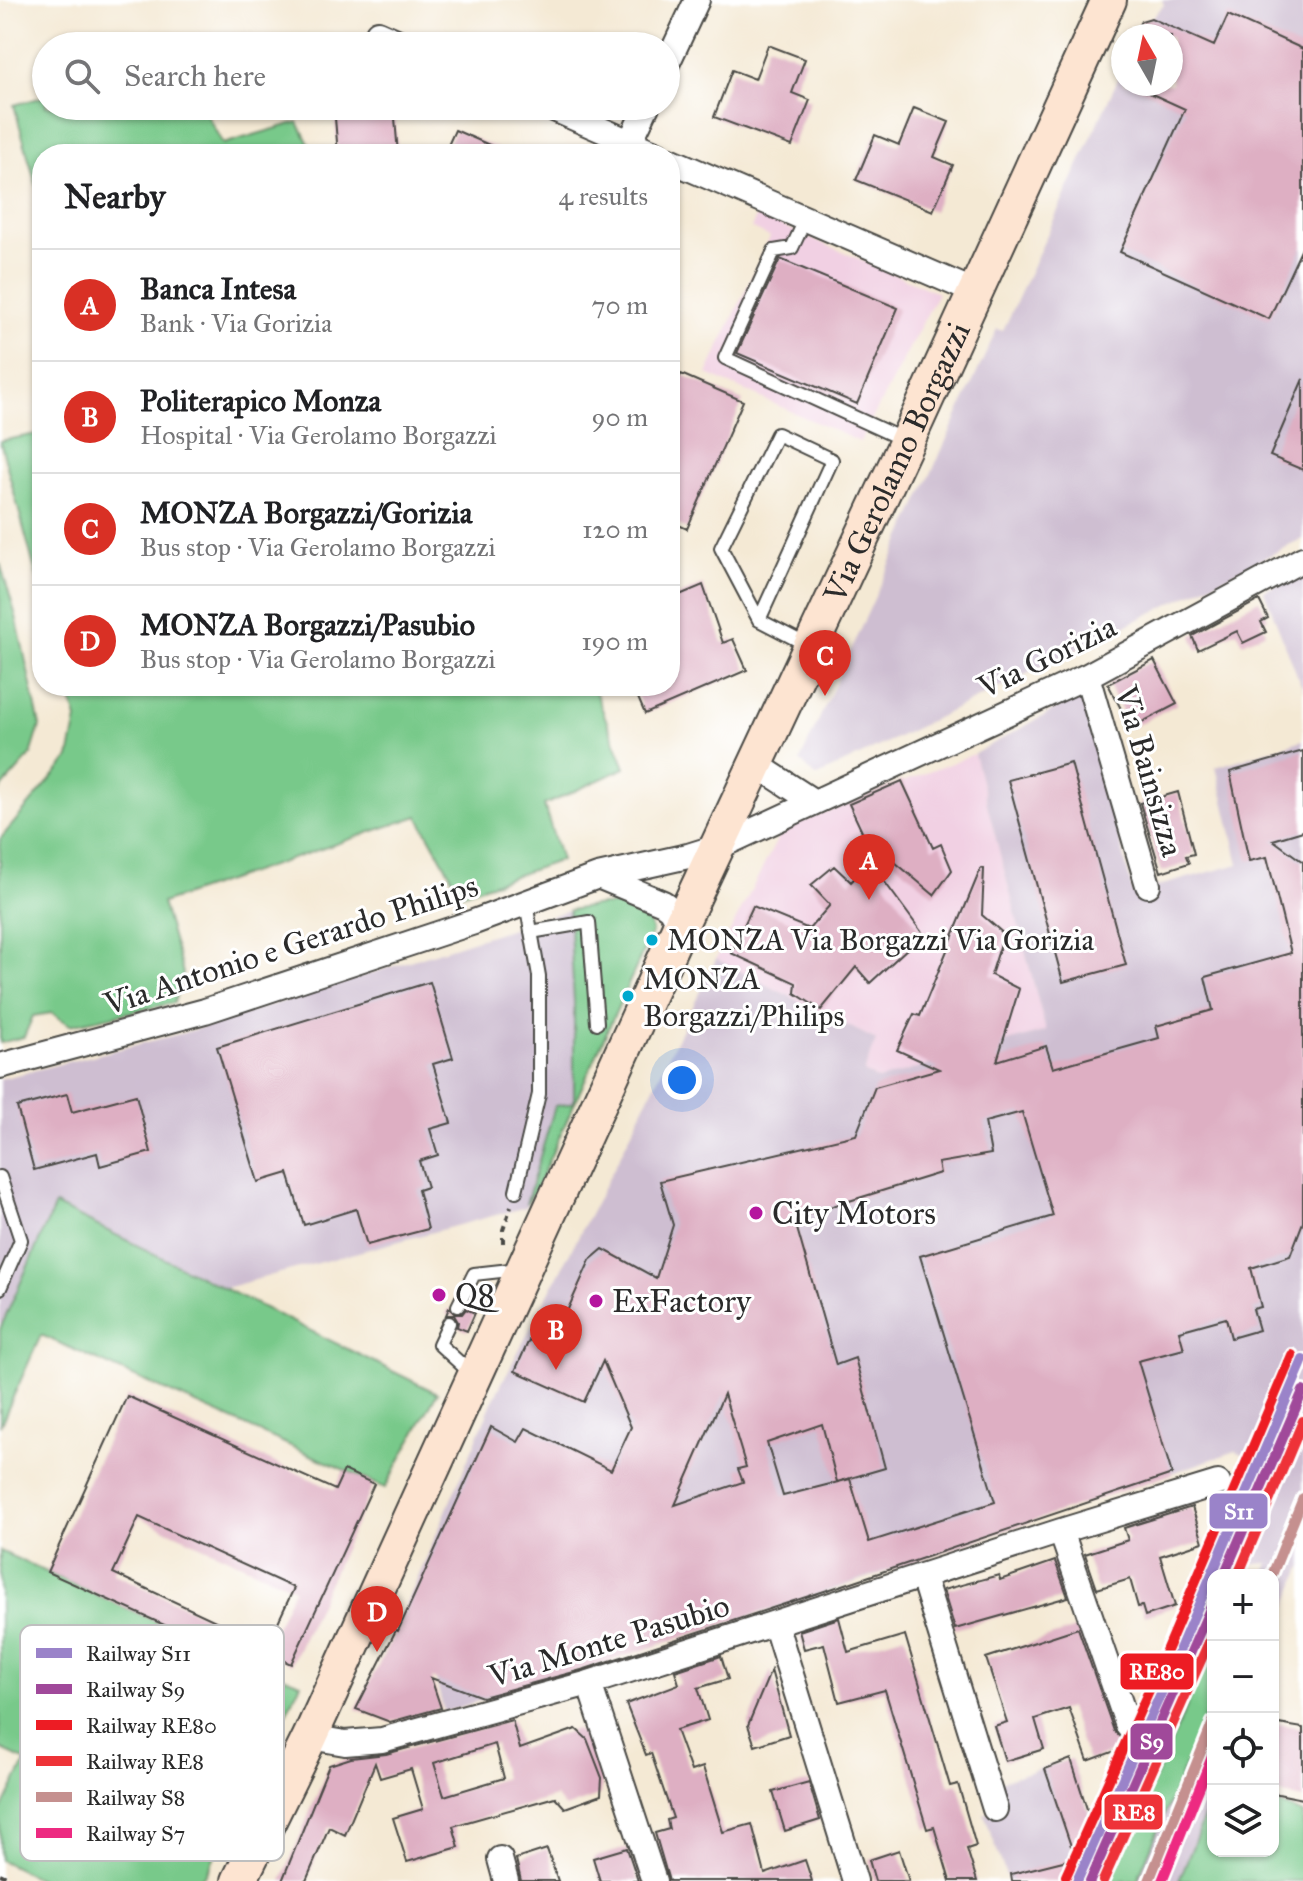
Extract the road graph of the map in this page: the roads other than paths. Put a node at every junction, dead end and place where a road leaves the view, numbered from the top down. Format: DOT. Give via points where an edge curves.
graph roads {
  1 [pos="697,0"];
  2 [pos="1109,0"];
  3 [pos="680,36"];
  4 [pos="579,120"];
  5 [pos="640,120"];
  6 [pos="630,142"];
  7 [pos="634,144"];
  8 [pos="680,164"];
  9 [pos="805,220"];
  10 [pos="975,292"];
  11 [pos="907,441"];
  12 [pos="1303,559"];
  13 [pos="759,620"];
  14 [pos="811,648"];
  15 [pos="1087,676"];
  16 [pos="757,765"];
  17 [pos="814,802"];
  18 [pos="720,846"];
  19 [pos="598,876"];
  20 [pos="1148,885"];
  21 [pos="526,903"];
  22 [pos="680,926"];
  23 [pos="531,932"];
  24 [pos="597,1023"];
  25 [pos="0,1066"];
  26 [pos="0,1177"];
  27 [pos="516,1191"];
  28 [pos="509,1270"];
  29 [pos="0,1288"];
  30 [pos="458,1306"];
  31 [pos="449,1323"];
  32 [pos="475,1377"];
  33 [pos="1218,1483"];
  34 [pos="1061,1531"];
  35 [pos="923,1577"];
  36 [pos="775,1623"];
  37 [pos="589,1683"];
  38 [pos="1128,1726"];
  39 [pos="310,1737"];
  40 [pos="284,1790"];
  41 [pos="995,1809"];
  42 [pos="249,1861"];
  43 [pos="239,1881"];
  44 [pos="654,1881"];
  45 [pos="855,1881"];
  1 -- 3 [label="street"];
  2 -- 10 [label="main road, Via Gerolamo Borgazzi"];
  4 -- 6 [label="street"];
  5 -- 6 [label="street"];
  6 -- 7 [label="street"];
  8 -- 9 [label="street"];
  9 -- 10 [label="street"];
  9 -- 11 [label="lane" via="792,248 774,251 725,358"];
  10 -- 11 [label="main road, Via Gerolamo Borgazzi"];
  11 -- 14 [label="main road, Via Gerolamo Borgazzi"];
  12 -- 15 [label="street, Via Gorizia"];
  13 -- 13 [label="lane" via="721,548 777,434 832,460"];
  13 -- 14 [label="lane"];
  14 -- 16 [label="main road, Via Gerolamo Borgazzi"];
  15 -- 17 [label="street, Via Gorizia"];
  15 -- 20 [label="street, Via Bainsizza"];
  16 -- 17 [label="street"];
  16 -- 18 [label="main road, Via Gerolamo Borgazzi"];
  17 -- 18 [label="street, Via Gorizia"];
  18 -- 19 [label="street, Via Antonio e Gerardo Philips"];
  18 -- 22 [label="main road, Via Gerolamo Borgazzi"];
  19 -- 21 [label="street, Via Antonio e Gerardo Philips"];
  19 -- 22 [label="street" via="663,903"];
  21 -- 23 [label="lane"];
  21 -- 25 [label="street, Via Antonio e Gerardo Philips" via="205,1011"];
  22 -- 28 [label="main road, Via Gerolamo Borgazzi"];
  23 -- 24 [label="lane" via="589,922"];
  23 -- 27 [label="lane" via="539,976 539,1094"];
  26 -- 29 [label="lane" via="21,1240"];
  28 -- 30 [label="lane" via="474,1274"];
  28 -- 32 [label="main road, Via Gerolamo Borgazzi"];
  31 -- 32 [label="lane" via="439,1344"];
  32 -- 39 [label="main road, Via Gerolamo Borgazzi"];
  33 -- 34 [label="street, Via Monte Pasubio"];
  34 -- 35 [label="street, Via Monte Pasubio"];
  34 -- 38 [label="street"];
  35 -- 36 [label="street, Via Monte Pasubio"];
  35 -- 41 [label="street"];
  36 -- 37 [label="street, Via Monte Pasubio"];
  36 -- 45 [label="street"];
  37 -- 39 [label="street, Via Monte Pasubio" via="382,1740 345,1743"];
  37 -- 44 [label="street"];
  39 -- 40 [label="main road, Via Gerolamo Borgazzi"];
  42 -- 43 [label="main road, Via Gerolamo Borgazzi"];
}
